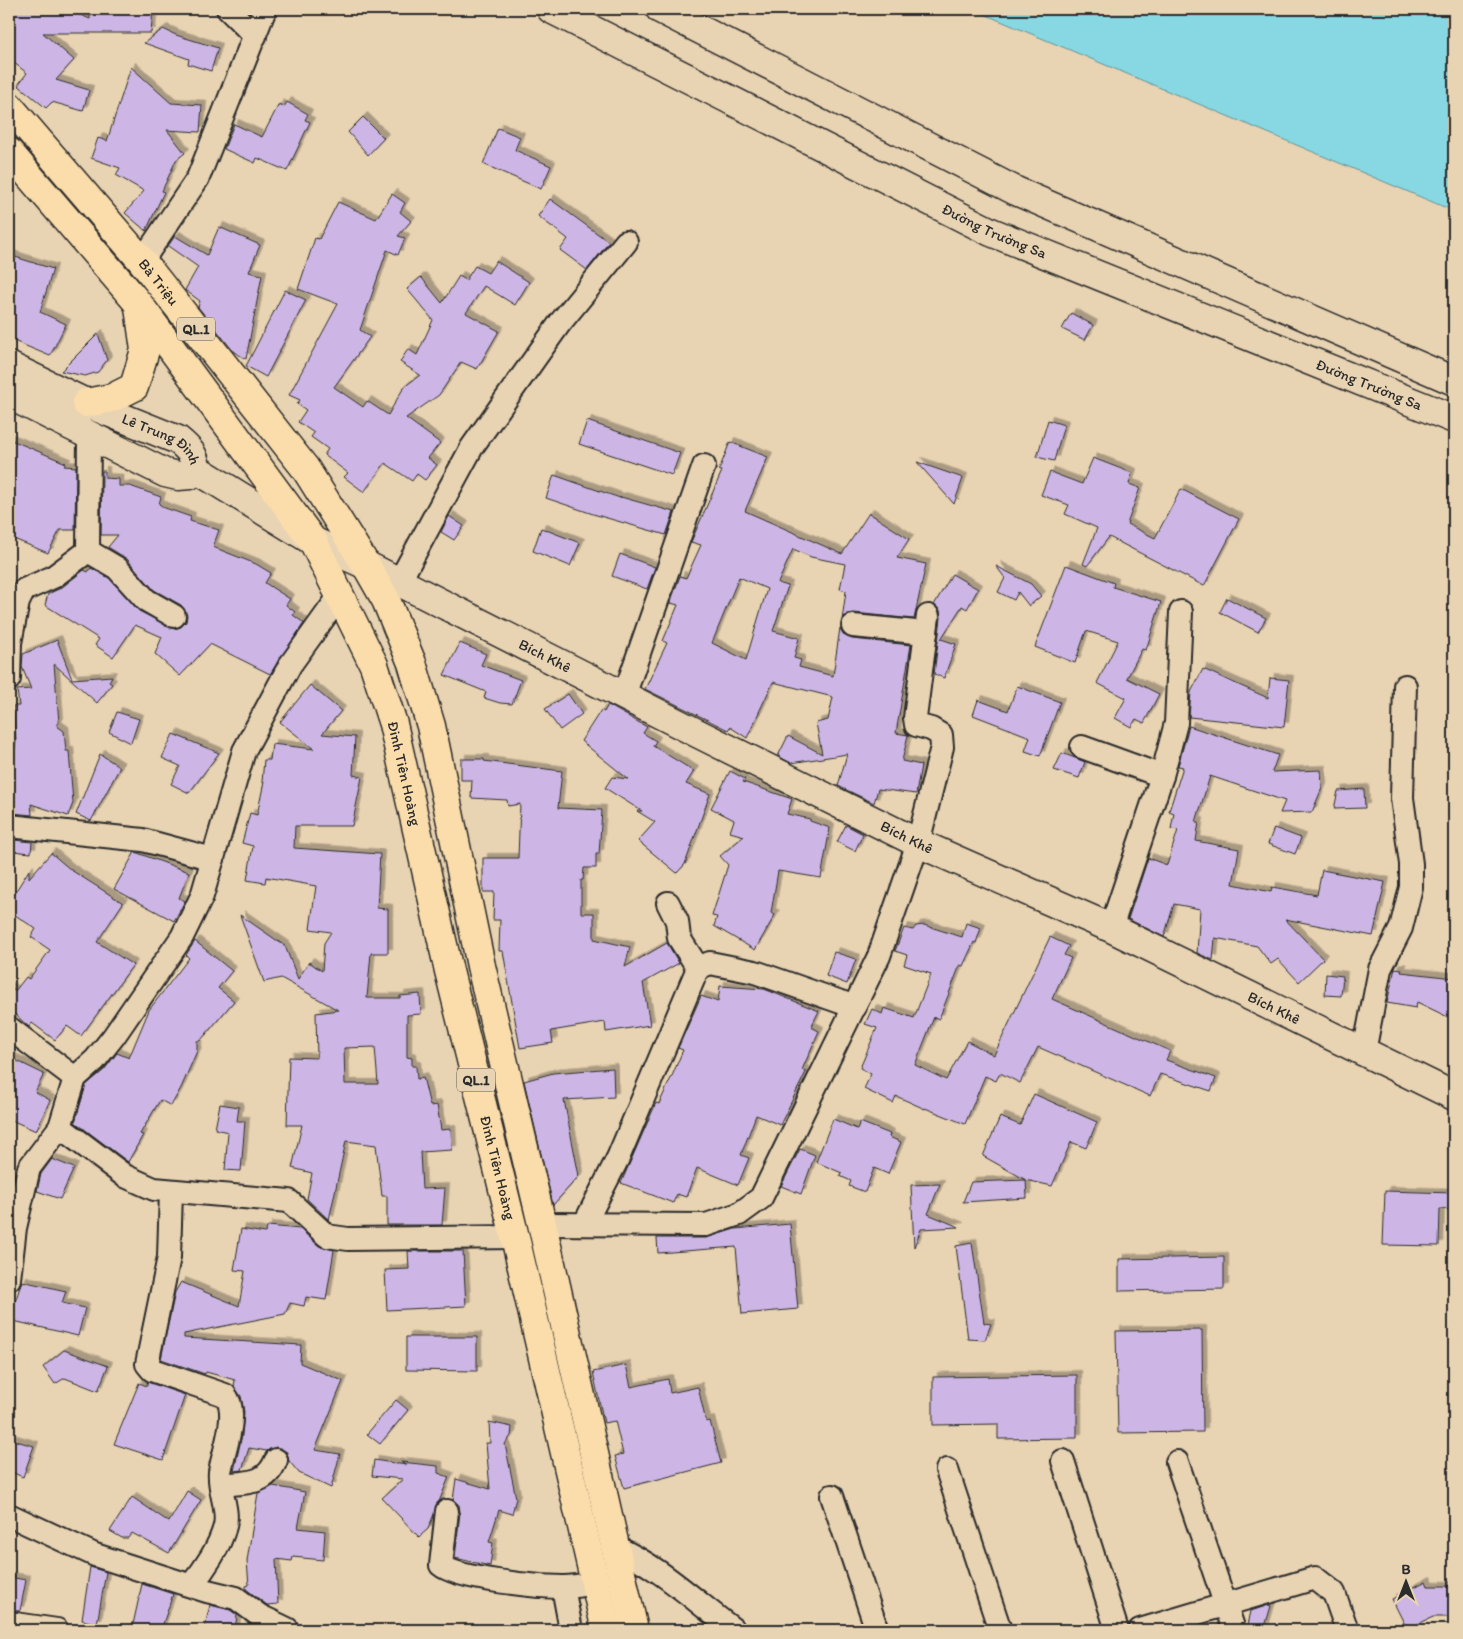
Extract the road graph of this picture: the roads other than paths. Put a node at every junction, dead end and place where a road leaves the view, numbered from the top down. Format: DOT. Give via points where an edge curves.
graph roads {
  1 [pos="228,9"];
  2 [pos="265,9"];
  3 [pos="551,9"];
  4 [pos="660,9"];
  5 [pos="255,36"];
  6 [pos="9,106"];
  7 [pos="9,152"];
  8 [pos="626,242"];
  9 [pos="142,261"];
  10 [pos="138,303"];
  11 [pos="9,366"];
  12 [pos="1454,381"];
  13 [pos="9,395"];
  14 [pos="86,403"];
  15 [pos="1454,419"];
  16 [pos="89,437"];
  17 [pos="704,466"];
  18 [pos="196,469"];
  19 [pos="313,541"];
  20 [pos="88,551"];
  21 [pos="366,565"];
  22 [pos="399,582"];
  23 [pos="341,594"];
  24 [pos="1181,612"];
  25 [pos="174,616"];
  26 [pos="853,626"];
  27 [pos="10,637"];
  28 [pos="9,679"];
  29 [pos="1405,686"];
  30 [pos="624,696"];
  31 [pos="1082,747"];
  32 [pos="1162,776"];
  33 [pos="9,826"];
  34 [pos="918,843"];
  35 [pos="213,859"];
  36 [pos="668,904"];
  37 [pos="1111,928"];
  38 [pos="698,968"];
  39 [pos="854,1007"];
  40 [pos="9,1028"];
  41 [pos="1364,1052"];
  42 [pos="76,1078"];
  43 [pos="1454,1096"];
  44 [pos="60,1127"];
  45 [pos="19,1166"];
  46 [pos="170,1192"];
  47 [pos="585,1223"];
  48 [pos="542,1224"];
  49 [pos="515,1237"];
  50 [pos="9,1280"];
  51 [pos="276,1460"];
  52 [pos="1063,1461"];
  53 [pos="1178,1462"];
  54 [pos="947,1470"];
  55 [pos="221,1485"];
  56 [pos="832,1496"];
  57 [pos="447,1511"];
  58 [pos="9,1515"];
  59 [pos="615,1547"];
  60 [pos="594,1583"];
  61 [pos="191,1584"];
  62 [pos="563,1587"];
  63 [pos="1226,1605"];
  64 [pos="9,1623"];
  65 [pos="287,1629"];
  66 [pos="57,1630"];
  67 [pos="571,1630"];
  68 [pos="606,1630"];
  69 [pos="634,1630"];
  70 [pos="734,1630"];
  71 [pos="877,1630"];
  72 [pos="1000,1630"];
  73 [pos="1117,1630"];
  74 [pos="1140,1630"];
  75 [pos="1234,1630"];
  76 [pos="1347,1630"];
  1 -- 5 [label="street"];
  2 -- 5 [label="street"];
  3 -- 15 [label="main road, Đường Trường Sa" via="991,232"];
  4 -- 12 [label="main road" via="1016,191"];
  5 -- 9 [label="street" via="198,178"];
  6 -- 9 [label="highway, Bà Triệu / QL.1"];
  7 -- 10 [label="highway, Bà Triệu / QL.1"];
  8 -- 22 [label="street" via="560,323 472,447"];
  9 -- 21 [label="highway, Bà Triệu / QL.1" via="305,468"];
  10 -- 14 [label="highway" via="145,350 134,388 112,398"];
  10 -- 19 [label="highway, Bà Triệu / QL.1"];
  11 -- 14 [label="main road, Lê Trung Đình"];
  13 -- 16 [label="main road, Lê Trung Đình"];
  14 -- 18 [label="main road, Lê Trung Đình" via="178,440 189,449"];
  16 -- 18 [label="main road, Lê Trung Đình" via="165,473 190,476"];
  16 -- 20 [label="street"];
  17 -- 30 [label="street"];
  18 -- 19 [label="main road, Bích Khê"];
  19 -- 21 [label="main road, Bích Khê"];
  19 -- 23 [label="highway, Đinh Tiên Hoàng / QL.1"];
  20 -- 25 [label="street" via="117,568 146,600"];
  20 -- 27 [label="street" via="53,577 24,590"];
  21 -- 22 [label="main road, Bích Khê"];
  21 -- 48 [label="highway, Đinh Tiên Hoàng / QL.1" via="386,600 412,663 431,726 481,966"];
  22 -- 30 [label="main road, Bích Khê"];
  23 -- 35 [label="street" via="290,665 244,751"];
  23 -- 49 [label="highway, Đinh Tiên Hoàng / QL.1" via="374,665 393,724 449,971"];
  24 -- 32 [label="street" via="1176,723"];
  26 -- 34 [label="street" via="927,625 915,718 916,725 941,735 942,747"];
  27 -- 28 [label="street"];
  29 -- 41 [label="street" via="1402,798 1411,887 1401,928 1380,969"];
  30 -- 34 [label="main road, Bích Khê"];
  31 -- 32 [label="street"];
  32 -- 37 [label="street"];
  33 -- 35 [label="street" via="143,840"];
  34 -- 37 [label="main road, Bích Khê"];
  34 -- 39 [label="street" via="878,956"];
  35 -- 42 [label="street" via="202,896 182,937 114,1036"];
  36 -- 38 [label="street" via="677,921 680,938"];
  37 -- 41 [label="main road, Bích Khê"];
  38 -- 39 [label="street" via="710,963 755,972"];
  38 -- 47 [label="street" via="618,1158"];
  39 -- 47 [label="street" via="761,1198 739,1214 706,1225"];
  40 -- 42 [label="street"];
  41 -- 43 [label="main road, Bích Khê"];
  42 -- 44 [label="street"];
  44 -- 45 [label="street"];
  44 -- 46 [label="street" via="125,1176 154,1190"];
  45 -- 50 [label="street"];
  46 -- 49 [label="street" via="289,1201 327,1236 348,1239"];
  46 -- 55 [label="street" via="169,1257 148,1351 148,1364 152,1370 225,1395 230,1401"];
  47 -- 48 [label="street"];
  48 -- 59 [label="highway, Đinh Tiên Hoàng / QL.1"];
  49 -- 60 [label="highway, Đinh Tiên Hoàng / QL.1"];
  51 -- 55 [label="street" via="271,1472 264,1477"];
  52 -- 73 [label="street"];
  53 -- 63 [label="street"];
  54 -- 72 [label="street"];
  55 -- 61 [label="street" via="225,1523 221,1537 201,1574"];
  56 -- 71 [label="street"];
  57 -- 62 [label="street" via="441,1565 446,1570 481,1578"];
  58 -- 61 [label="street" via="95,1555"];
  59 -- 69 [label="highway, Đinh Tiên Hoàng / QL.1"];
  59 -- 70 [label="street" via="650,1566"];
  60 -- 62 [label="street"];
  60 -- 68 [label="highway, Đinh Tiên Hoàng / QL.1"];
  61 -- 65 [label="street" via="236,1598 260,1616"];
  62 -- 67 [label="street"];
  63 -- 74 [label="street"];
  63 -- 75 [label="street"];
  63 -- 76 [label="street" via="1315,1578 1334,1593"];
  64 -- 66 [label="street"];
}
